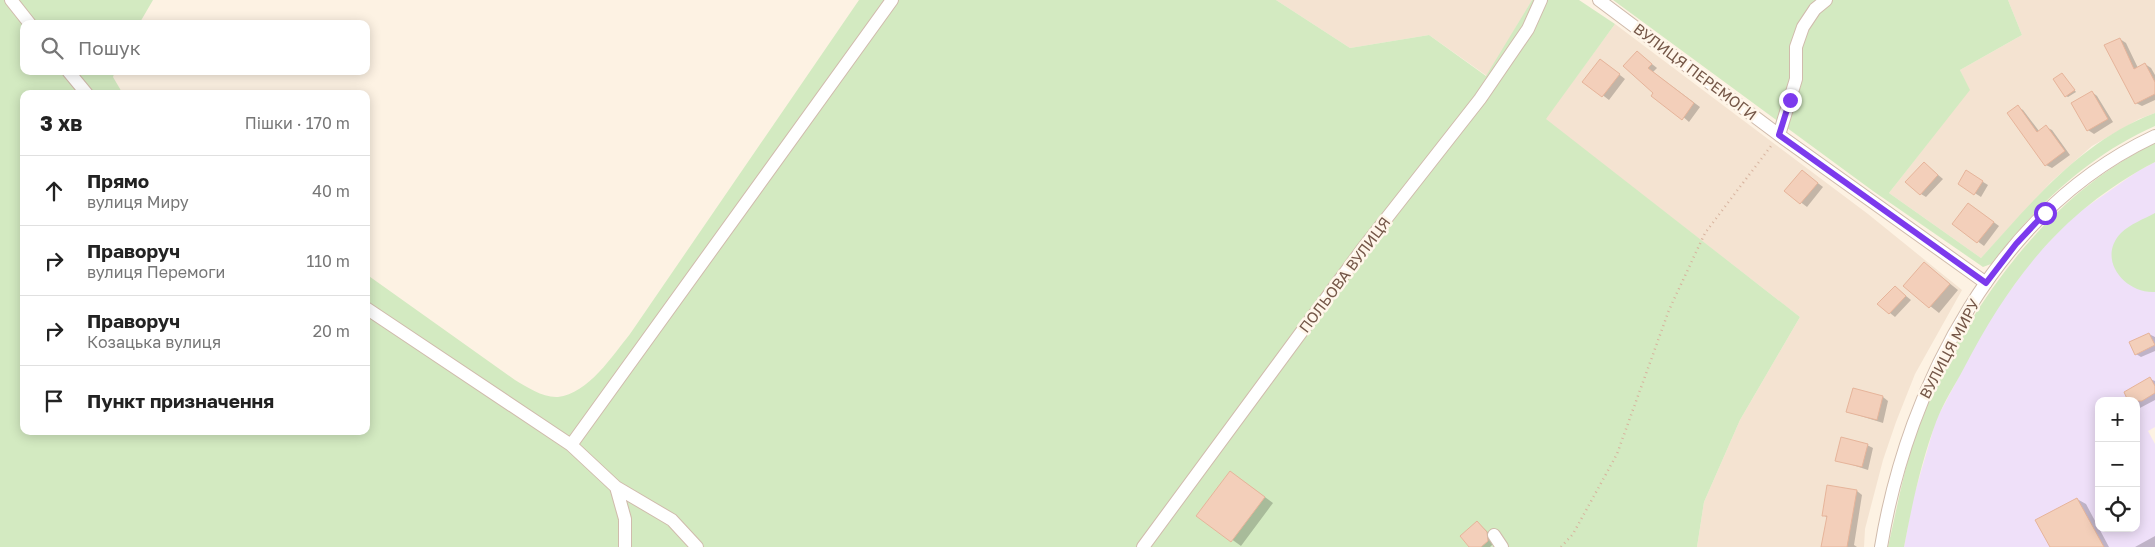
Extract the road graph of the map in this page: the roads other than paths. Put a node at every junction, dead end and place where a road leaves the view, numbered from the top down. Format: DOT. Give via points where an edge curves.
graph roads {
  1 [pos="10,0"];
  2 [pos="892,0"];
  3 [pos="1541,0"];
  4 [pos="1599,0"];
  5 [pos="1826,0"];
  6 [pos="27,20"];
  7 [pos="71,75"];
  8 [pos="84,90"];
  9 [pos="1779,135"];
  10 [pos="2155,136"];
  11 [pos="1986,283"];
  12 [pos="370,311"];
  13 [pos="571,445"];
  14 [pos="616,487"];
  15 [pos="1494,535"];
  16 [pos="625,547"];
  17 [pos="697,547"];
  18 [pos="1143,547"];
  19 [pos="1502,547"];
  20 [pos="1881,547"];
  1 -- 6 [label="street"];
  2 -- 13 [label="street"];
  3 -- 18 [label="street, ПОЛЬОВА ВУЛИЦЯ" via="1528,29 1480,99 1364,247"];
  4 -- 9 [label="street, ВУЛИЦЯ ПЕРЕМОГИ"];
  5 -- 9 [label="street" via="1815,9 1803,27 1796,48 1796,79"];
  7 -- 8 [label="street"];
  9 -- 11 [label="street, ВУЛИЦЯ ПЕРЕМОГИ"];
  10 -- 11 [label="street, ВУЛИЦЯ МИРУ" via="2091,175 2045,213"];
  11 -- 20 [label="street, ВУЛИЦЯ МИРУ" via="1918,410 1895,483"];
  12 -- 13 [label="street"];
  13 -- 14 [label="street"];
  14 -- 16 [label="street" via="625,519"];
  14 -- 17 [label="street" via="672,520"];
  15 -- 19 [label="street"];
}
